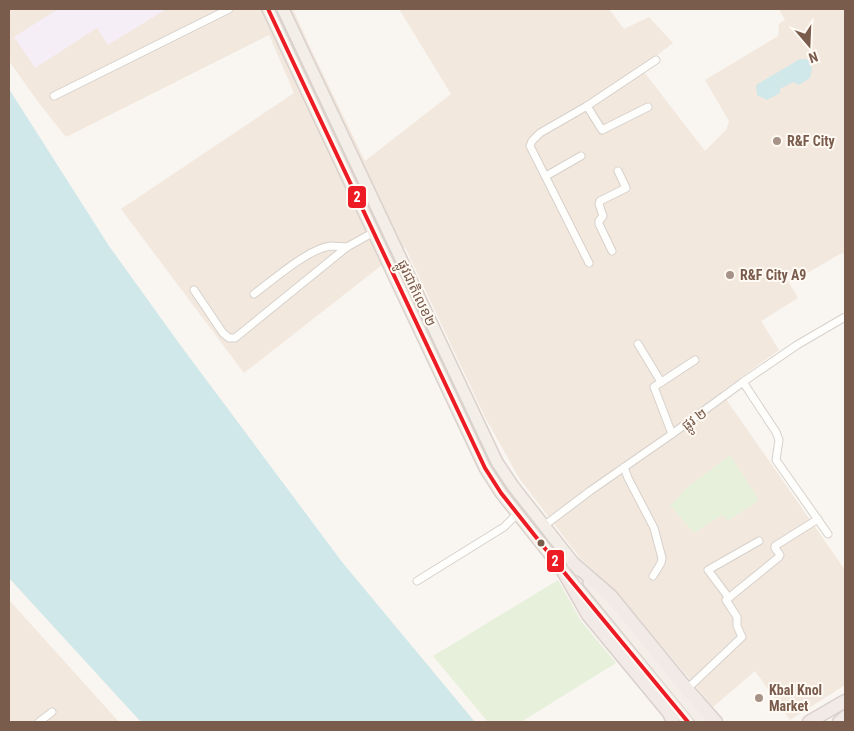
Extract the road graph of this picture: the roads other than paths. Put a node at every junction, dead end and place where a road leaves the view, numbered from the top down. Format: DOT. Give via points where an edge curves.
graph roads {
  1 [pos="229,9"];
  2 [pos="268,9"];
  3 [pos="283,9"];
  4 [pos="294,32"];
  5 [pos="282,37"];
  6 [pos="656,60"];
  7 [pos="54,96"];
  8 [pos="588,106"];
  9 [pos="648,107"];
  10 [pos="581,156"];
  11 [pos="354,160"];
  12 [pos="343,166"];
  13 [pos="618,172"];
  14 [pos="546,176"];
  15 [pos="374,232"];
  16 [pos="347,247"];
  17 [pos="612,251"];
  18 [pos="589,263"];
  19 [pos="194,290"];
  20 [pos="254,294"];
  21 [pos="845,317"];
  22 [pos="638,344"];
  23 [pos="695,360"];
  24 [pos="661,382"];
  25 [pos="743,382"];
  26 [pos="672,434"];
  27 [pos="624,467"];
  28 [pos="518,514"];
  29 [pos="818,519"];
  30 [pos="545,525"];
  31 [pos="828,534"];
  32 [pos="759,541"];
  33 [pos="568,567"];
  34 [pos="653,576"];
  35 [pos="416,581"];
  36 [pos="729,598"];
  37 [pos="687,689"];
  38 [pos="843,703"];
  39 [pos="52,712"];
  40 [pos="845,717"];
  41 [pos="39,722"];
  42 [pos="673,722"];
  43 [pos="688,722"];
  44 [pos="703,722"];
  45 [pos="716,722"];
  46 [pos="808,722"];
  47 [pos="820,722"];
  48 [pos="839,722"];
  1 -- 7 [label="street"];
  2 -- 5 [label="main road, ផ្លូវជាតិលេខ២"];
  3 -- 4 [label="main road, ផ្លូវជាតិលេខ២"];
  4 -- 5 [label="main road"];
  4 -- 11 [label="main road, ផ្លូវជាតិលេខ២"];
  5 -- 12 [label="main road, ផ្លូវជាតិលេខ២"];
  6 -- 8 [label="street"];
  8 -- 9 [label="street" via="602,130"];
  8 -- 14 [label="street" via="540,133 532,141 530,146"];
  10 -- 14 [label="street"];
  11 -- 12 [label="main road"];
  11 -- 30 [label="main road, ផ្លូវជាតិលេខ២" via="497,462"];
  12 -- 15 [label="main road, ផ្លូវជាតិលេខ២"];
  13 -- 17 [label="street" via="626,188 599,204 603,216 598,221"];
  14 -- 18 [label="street"];
  15 -- 16 [label="street"];
  15 -- 28 [label="main road, ផ្លូវជាតិលេខ២" via="481,460"];
  16 -- 19 [label="street" via="234,338 223,333"];
  16 -- 20 [label="street" via="331,246 314,252"];
  21 -- 25 [label="street, ផ្លូវ ២"];
  22 -- 24 [label="street"];
  23 -- 24 [label="street"];
  24 -- 26 [label="street" via="654,388"];
  25 -- 26 [label="street, ផ្លូវ ២"];
  25 -- 29 [label="street" via="776,432 779,440 776,460"];
  26 -- 27 [label="street, ផ្លូវ ២"];
  27 -- 30 [label="street, ផ្លូវ ២"];
  27 -- 34 [label="street" via="654,528 662,558"];
  28 -- 33 [label="main road, ផ្លូវជាតិលេខ២"];
  28 -- 35 [label="street" via="504,527"];
  29 -- 31 [label="street"];
  29 -- 36 [label="street" via="774,547 779,557"];
  30 -- 33 [label="main road, ផ្លូវជាតិលេខ២"];
  32 -- 36 [label="street" via="708,570"];
  33 -- 37 [label="highway" via="611,596"];
  33 -- 42 [label="highway" via="588,615"];
  33 -- 43 [label="main road" via="599,613"];
  33 -- 44 [label="main road" via="608,606"];
  36 -- 37 [label="street" via="726,600 737,617 742,637"];
  37 -- 45 [label="highway"];
  38 -- 46 [label="highway"];
  38 -- 47 [label="highway"];
  39 -- 41 [label="street"];
  40 -- 48 [label="highway"];
}
